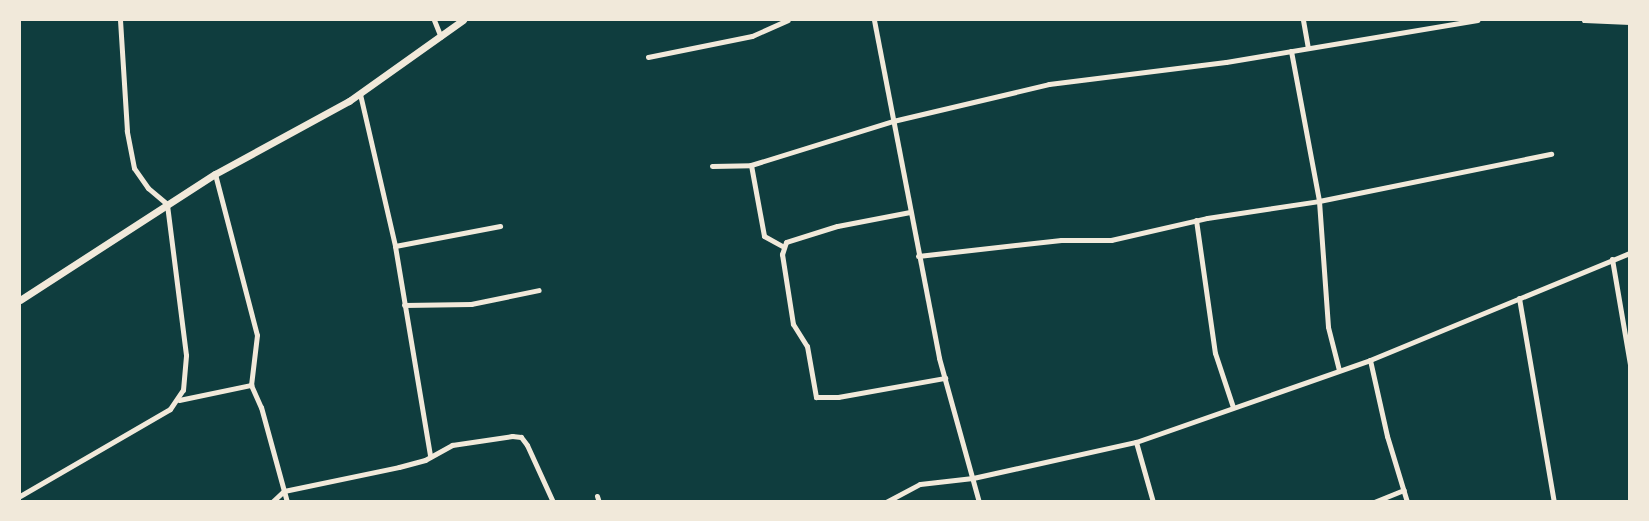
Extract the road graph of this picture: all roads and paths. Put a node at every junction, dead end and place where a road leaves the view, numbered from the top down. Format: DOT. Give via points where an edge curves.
graph roads {
  1 [pos="120,20"];
  2 [pos="434,20"];
  3 [pos="463,20"];
  4 [pos="788,20"];
  5 [pos="874,20"];
  6 [pos="1303,20"];
  7 [pos="1478,20"];
  8 [pos="1584,20"];
  9 [pos="1629,22"];
  10 [pos="441,37"];
  11 [pos="1308,48"];
  12 [pos="1291,51"];
  13 [pos="648,57"];
  14 [pos="360,94"];
  15 [pos="893,121"];
  16 [pos="1551,154"];
  17 [pos="751,165"];
  18 [pos="712,166"];
  19 [pos="215,174"];
  20 [pos="1319,201"];
  21 [pos="167,204"];
  22 [pos="910,212"];
  23 [pos="1196,220"];
  24 [pos="501,226"];
  25 [pos="395,246"];
  26 [pos="782,246"];
  27 [pos="1629,253"];
  28 [pos="918,256"];
  29 [pos="1612,259"];
  30 [pos="539,290"];
  31 [pos="1519,298"];
  32 [pos="20,300"];
  33 [pos="404,305"];
  34 [pos="1370,360"];
  35 [pos="1629,364"];
  36 [pos="1339,370"];
  37 [pos="945,378"];
  38 [pos="252,385"];
  39 [pos="179,400"];
  40 [pos="1233,407"];
  41 [pos="1136,442"];
  42 [pos="430,455"];
  43 [pos="973,478"];
  44 [pos="1404,490"];
  45 [pos="284,491"];
  46 [pos="20,496"];
  47 [pos="272,501"];
  48 [pos="286,501"];
  49 [pos="553,501"];
  50 [pos="886,501"];
  51 [pos="979,501"];
  52 [pos="1153,501"];
  53 [pos="1374,501"];
  54 [pos="1407,501"];
  55 [pos="1554,501"];
  1 -- 21 [label="street" via="127,131 134,168 148,188"];
  2 -- 10 [label="street"];
  3 -- 10 [label="street"];
  4 -- 13 [label="street" via="752,36"];
  5 -- 15 [label="street"];
  6 -- 11 [label="street"];
  7 -- 11 [label="street"];
  8 -- 9 [label="street"];
  10 -- 14 [label="street"];
  11 -- 12 [label="street"];
  12 -- 15 [label="street" via="1049,84"];
  12 -- 20 [label="street"];
  14 -- 19 [label="street"];
  14 -- 25 [label="street"];
  15 -- 17 [label="street"];
  15 -- 22 [label="street"];
  16 -- 20 [label="street"];
  17 -- 18 [label="street"];
  17 -- 26 [label="street" via="764,237"];
  19 -- 21 [label="street"];
  19 -- 38 [label="street" via="256,335"];
  20 -- 23 [label="street"];
  20 -- 36 [label="street" via="1328,327"];
  21 -- 32 [label="street"];
  21 -- 39 [label="street" via="186,355"];
  22 -- 26 [label="street" via="794,237"];
  22 -- 28 [label="street"];
  23 -- 28 [label="street" via="1111,240 1061,240"];
  23 -- 40 [label="street" via="1215,353"];
  24 -- 25 [label="street"];
  25 -- 33 [label="street"];
  26 -- 37 [label="street" via="793,324 807,346 816,397 838,397"];
  27 -- 29 [label="street"];
  28 -- 37 [label="street"];
  29 -- 31 [label="street"];
  29 -- 35 [label="street"];
  30 -- 33 [label="street" via="471,304"];
  31 -- 34 [label="street"];
  31 -- 55 [label="street"];
  33 -- 42 [label="street"];
  34 -- 36 [label="street"];
  34 -- 44 [label="street"];
  36 -- 40 [label="street"];
  37 -- 43 [label="street"];
  38 -- 39 [label="street"];
  38 -- 45 [label="street"];
  39 -- 46 [label="street" via="79,465"];
  40 -- 41 [label="street"];
  41 -- 43 [label="street"];
  41 -- 52 [label="street"];
  42 -- 45 [label="street" via="425,460 379,472"];
  42 -- 49 [label="street" via="452,445 521,437"];
  43 -- 50 [label="street" via="920,484"];
  43 -- 51 [label="street"];
  44 -- 53 [label="street"];
  44 -- 54 [label="street"];
  45 -- 47 [label="street"];
  45 -- 48 [label="street"];
}
